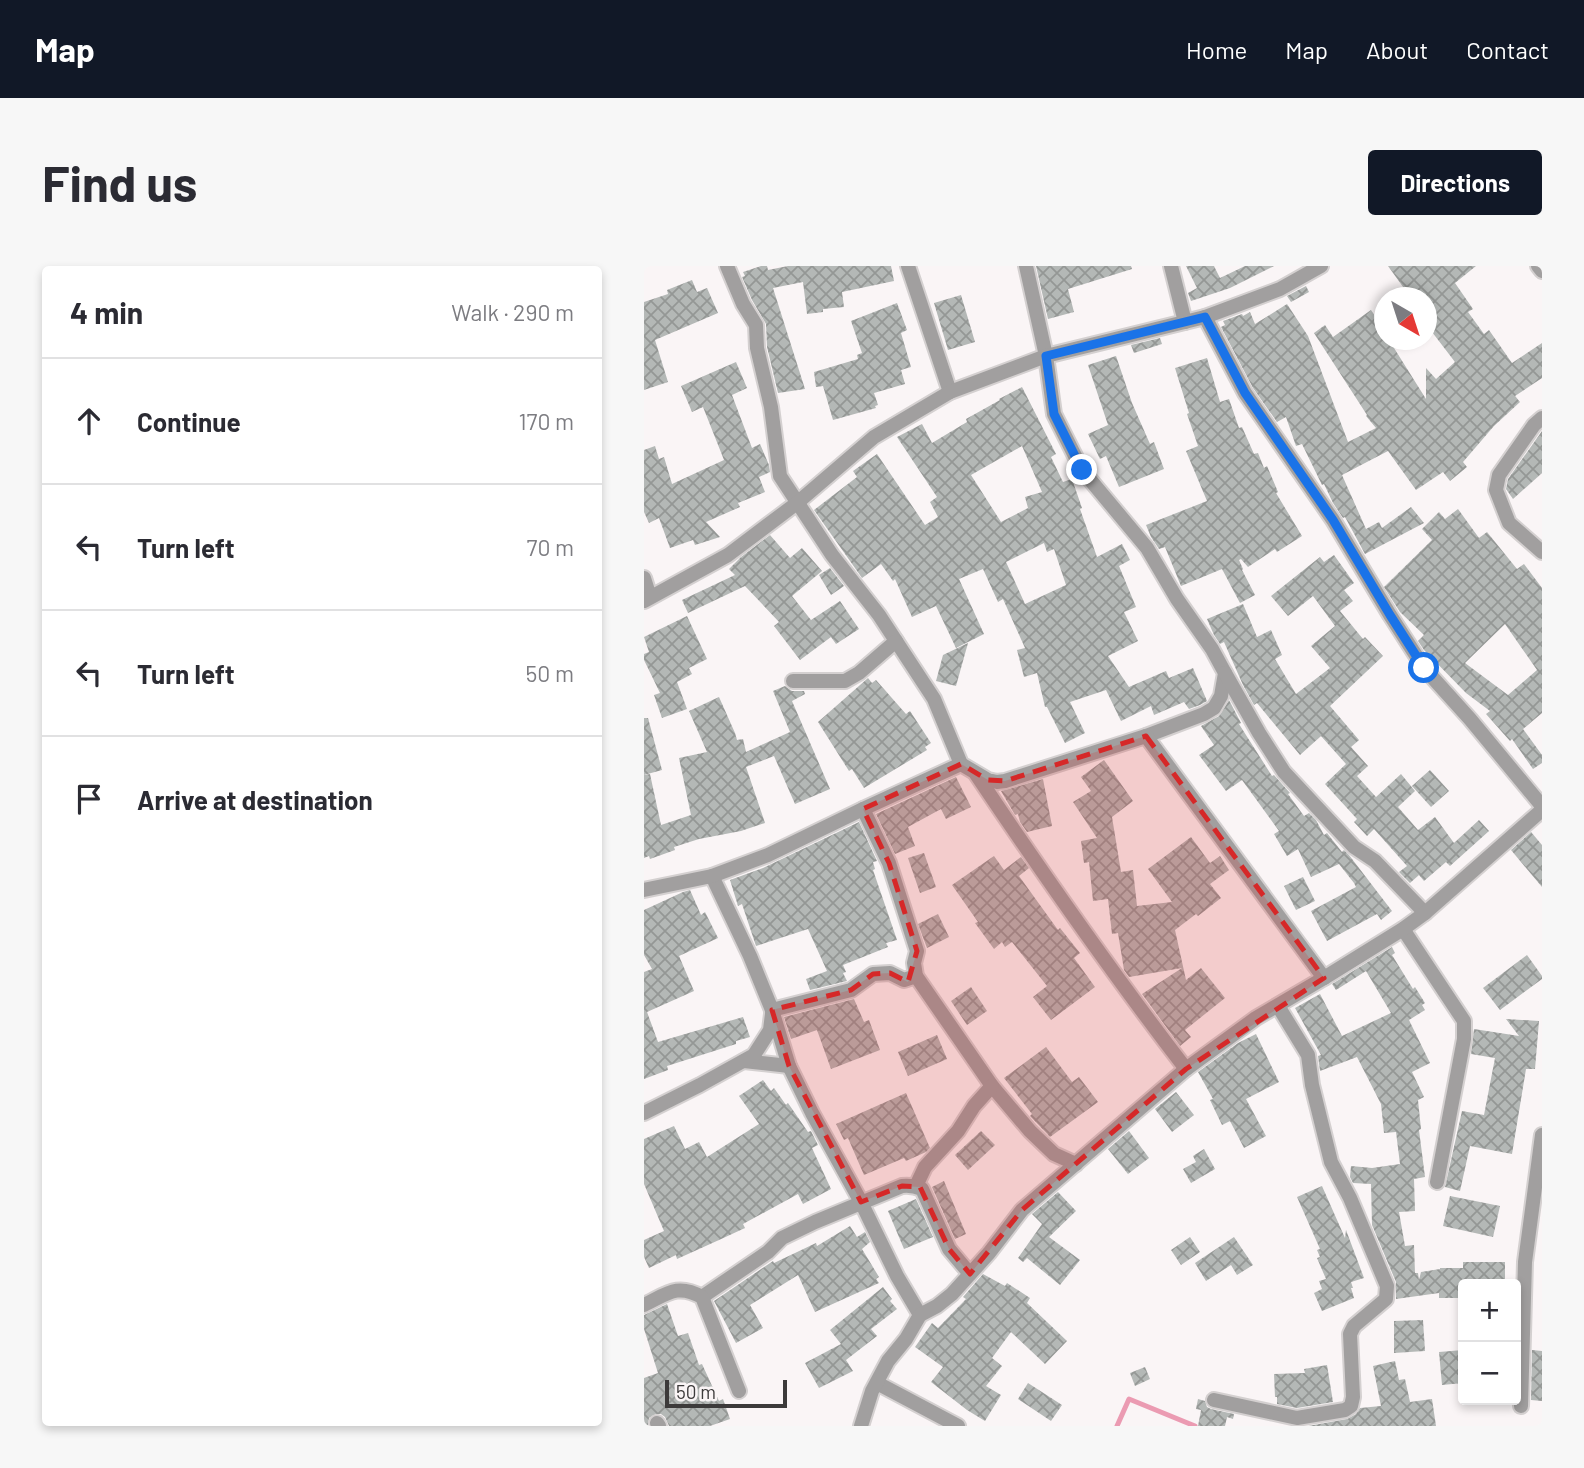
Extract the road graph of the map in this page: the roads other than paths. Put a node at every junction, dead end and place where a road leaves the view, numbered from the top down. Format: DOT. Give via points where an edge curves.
graph roads {
  1 [pos="727,266"];
  2 [pos="908,266"];
  3 [pos="1026,266"];
  4 [pos="1171,266"];
  5 [pos="1321,266"];
  6 [pos="1538,266"];
  7 [pos="1542,271"];
  8 [pos="1205,317"];
  9 [pos="1185,322"];
  10 [pos="1046,356"];
  11 [pos="950,392"];
  12 [pos="1542,418"];
  13 [pos="797,503"];
  14 [pos="1542,552"];
  15 [pos="644,578"];
  16 [pos="647,599"];
  17 [pos="896,641"];
  18 [pos="1225,673"];
  19 [pos="793,681"];
  20 [pos="1146,736"];
  21 [pos="961,764"];
  22 [pos="975,772"];
  23 [pos="863,808"];
  24 [pos="1542,808"];
  25 [pos="712,876"];
  26 [pos="647,887"];
  27 [pos="1425,913"];
  28 [pos="1403,929"];
  29 [pos="916,976"];
  30 [pos="1324,978"];
  31 [pos="1278,1006"];
  32 [pos="772,1010"];
  33 [pos="744,1061"];
  34 [pos="789,1066"];
  35 [pos="1186,1069"];
  36 [pos="992,1086"];
  37 [pos="644,1113"];
  38 [pos="1542,1135"];
  39 [pos="1076,1164"];
  40 [pos="1437,1181"];
  41 [pos="916,1186"];
  42 [pos="861,1202"];
  43 [pos="970,1274"];
  44 [pos="702,1297"];
  45 [pos="644,1305"];
  46 [pos="920,1315"];
  47 [pos="877,1383"];
  48 [pos="739,1391"];
  49 [pos="1214,1400"];
  50 [pos="1521,1406"];
  51 [pos="954,1425"];
  52 [pos="861,1426"];
  1 -- 13 [label="street" via="756,325 780,476"];
  2 -- 11 [label="street"];
  3 -- 10 [label="street"];
  4 -- 9 [label="street"];
  5 -- 8 [label="street" via="1280,289"];
  6 -- 7 [label="street"];
  8 -- 9 [label="street"];
  8 -- 24 [label="street" via="1245,393 1333,520 1424,668"];
  9 -- 10 [label="street"];
  10 -- 11 [label="street"];
  10 -- 18 [label="street" via="1054,414 1082,470 1147,548"];
  11 -- 13 [label="street" via="874,437"];
  12 -- 14 [label="street" via="1499,475 1496,490 1510,523"];
  13 -- 16 [label="street" via="728,555"];
  13 -- 17 [label="street"];
  15 -- 16 [label="street"];
  17 -- 19 [label="street" via="845,681"];
  17 -- 21 [label="street" via="934,699"];
  18 -- 20 [label="street" via="1214,708"];
  18 -- 27 [label="street" via="1284,772 1354,847"];
  20 -- 22 [label="street" via="1005,781 988,780"];
  20 -- 30 [label="street"];
  21 -- 22 [label="street"];
  21 -- 23 [label="street"];
  22 -- 35 [label="street" via="1044,876"];
  23 -- 25 [label="street" via="768,855"];
  23 -- 29 [label="street" via="889,863 917,951"];
  24 -- 27 [label="street"];
  25 -- 26 [label="street"];
  25 -- 32 [label="street"];
  27 -- 28 [label="street"];
  28 -- 30 [label="street"];
  28 -- 40 [label="street" via="1464,1021"];
  29 -- 32 [label="street" via="904,980 890,973 873,974 851,990"];
  29 -- 36 [label="street"];
  30 -- 31 [label="street"];
  31 -- 35 [label="street"];
  31 -- 49 [label="street" via="1308,1055 1331,1162 1388,1286 1386,1299 1350,1334 1353,1397 1345,1410 1297,1418"];
  32 -- 33 [label="street" via="770,1030 754,1055"];
  32 -- 34 [label="street"];
  33 -- 34 [label="street"];
  33 -- 37 [label="street"];
  34 -- 42 [label="street"];
  35 -- 39 [label="street"];
  36 -- 39 [label="street" via="1054,1154"];
  36 -- 41 [label="street" via="925,1167"];
  38 -- 50 [label="street" via="1525,1262"];
  39 -- 43 [label="street" via="1022,1210"];
  41 -- 42 [label="street" via="902,1186"];
  41 -- 43 [label="street" via="922,1189 950,1249"];
  42 -- 44 [label="street" via="782,1238"];
  42 -- 46 [label="street"];
  43 -- 46 [label="street" via="953,1294"];
  44 -- 45 [label="street" via="678,1289"];
  44 -- 48 [label="street"];
  46 -- 47 [label="street"];
  47 -- 51 [label="street"];
  47 -- 52 [label="street"];
}
